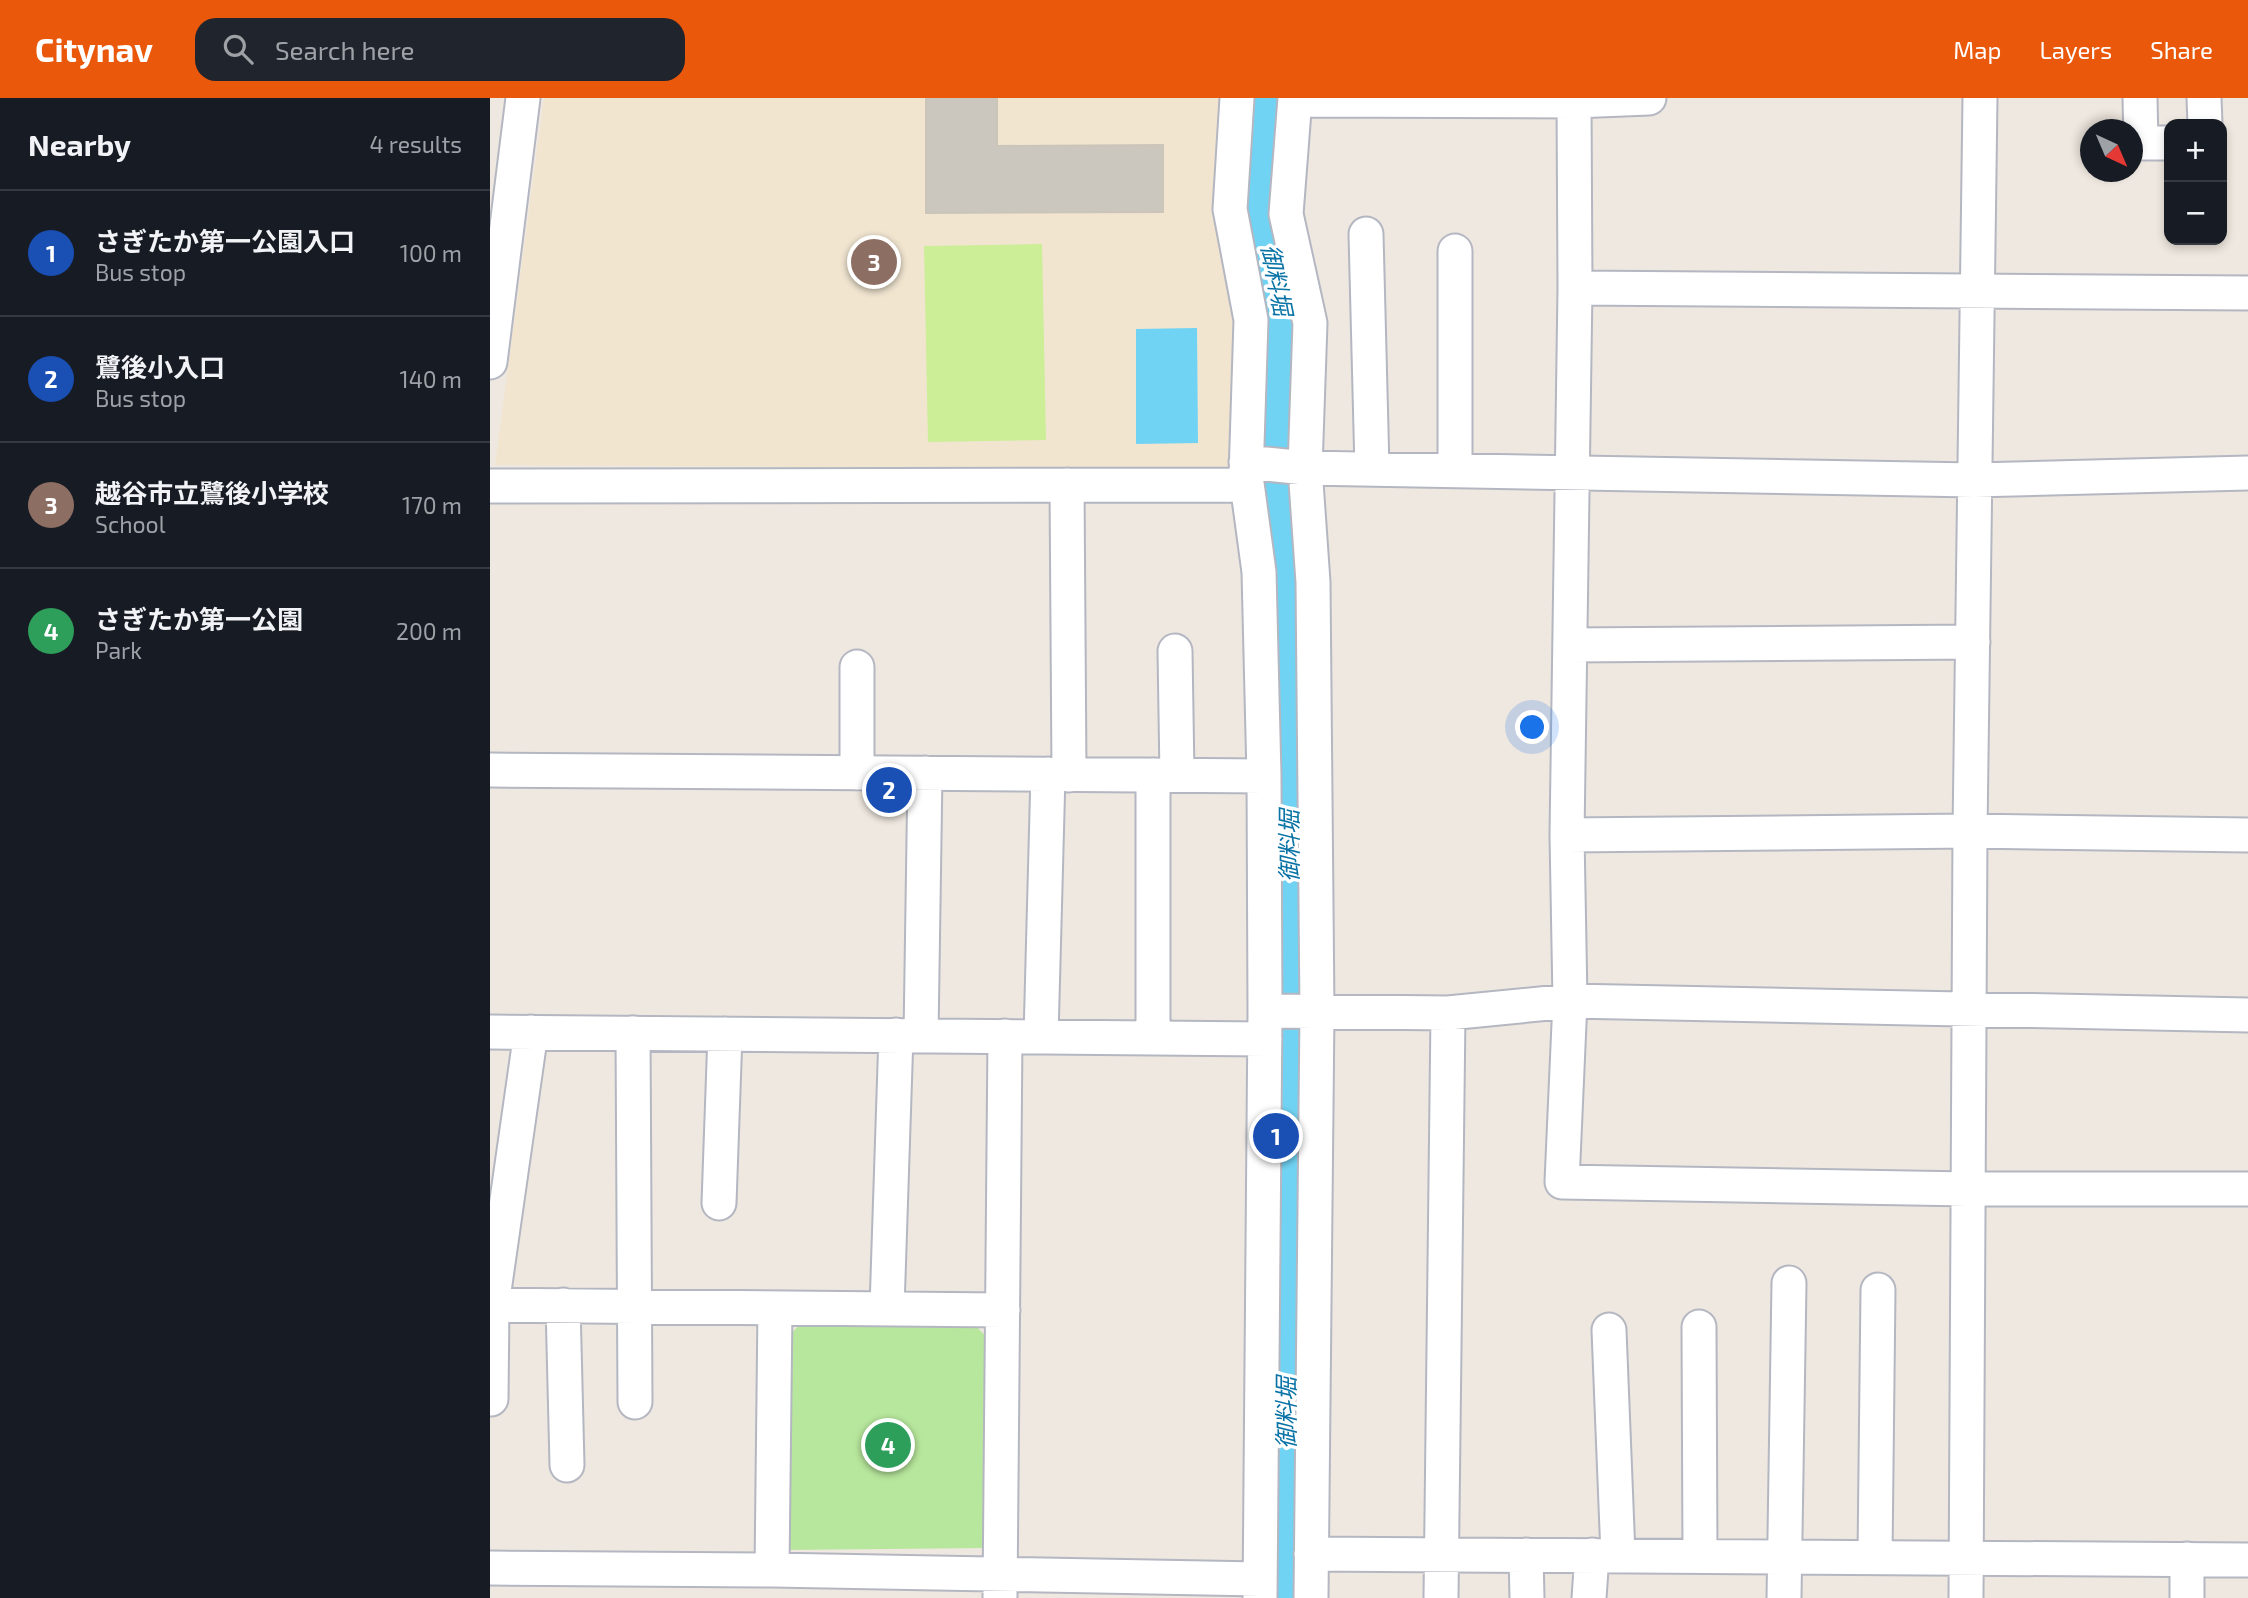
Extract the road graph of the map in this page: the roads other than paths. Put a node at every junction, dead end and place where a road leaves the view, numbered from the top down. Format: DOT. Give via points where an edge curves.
graph roads {
  1 [pos="523,98"];
  2 [pos="1237,98"];
  3 [pos="1649,98"];
  4 [pos="1980,98"];
  5 [pos="2140,98"];
  6 [pos="2204,98"];
  7 [pos="1295,99"];
  8 [pos="1574,101"];
  9 [pos="2205,119"];
  10 [pos="2164,143"];
  11 [pos="1366,233"];
  12 [pos="1455,251"];
  13 [pos="1575,288"];
  14 [pos="1976,292"];
  15 [pos="2248,293"];
  16 [pos="490,362"];
  17 [pos="1371,469"];
  18 [pos="1273,470"];
  19 [pos="1455,470"];
  20 [pos="1572,472"];
  21 [pos="2248,473"];
  22 [pos="1974,480"];
  23 [pos="1067,485"];
  24 [pos="490,486"];
  25 [pos="1973,642"];
  26 [pos="1570,645"];
  27 [pos="1175,651"];
  28 [pos="857,667"];
  29 [pos="490,770"];
  30 [pos="857,773"];
  31 [pos="925,773"];
  32 [pos="1058,774"];
  33 [pos="1165,775"];
  34 [pos="1264,776"];
  35 [pos="1970,831"];
  36 [pos="1567,835"];
  37 [pos="2248,835"];
  38 [pos="1570,1001"];
  39 [pos="1969,1009"];
  40 [pos="1448,1013"];
  41 [pos="2248,1015"];
  42 [pos="1285,1016"];
  43 [pos="490,1032"];
  44 [pos="531,1032"];
  45 [pos="633,1033"];
  46 [pos="725,1034"];
  47 [pos="908,1035"];
  48 [pos="1005,1037"];
  49 [pos="1041,1037"];
  50 [pos="1153,1038"];
  51 [pos="1969,1189"];
  52 [pos="2248,1189"];
  53 [pos="719,1203"];
  54 [pos="1789,1283"];
  55 [pos="1878,1290"];
  56 [pos="491,1305"];
  57 [pos="563,1305"];
  58 [pos="634,1306"];
  59 [pos="775,1308"];
  60 [pos="887,1308"];
  61 [pos="1003,1310"];
  62 [pos="1699,1327"];
  63 [pos="1609,1330"];
  64 [pos="491,1399"];
  65 [pos="635,1402"];
  66 [pos="567,1465"];
  67 [pos="1311,1554"];
  68 [pos="1441,1555"];
  69 [pos="1526,1555"];
  70 [pos="1605,1555"];
  71 [pos="1700,1556"];
  72 [pos="1784,1556"];
  73 [pos="1875,1556"];
  74 [pos="1966,1557"];
  75 [pos="2187,1559"];
  76 [pos="2248,1560"];
  77 [pos="490,1568"];
  78 [pos="772,1570"];
  79 [pos="1001,1587"];
  80 [pos="1260,1589"];
  81 [pos="1311,1598"];
  82 [pos="1441,1598"];
  83 [pos="1527,1598"];
  84 [pos="1589,1598"];
  85 [pos="1784,1598"];
  86 [pos="1966,1598"];
  87 [pos="2187,1598"];
  1 -- 16 [label="street"];
  2 -- 18 [label="street" via="1230,209"];
  3 -- 8 [label="street"];
  4 -- 14 [label="street"];
  5 -- 10 [label="street" via="2141,143"];
  6 -- 9 [label="street"];
  7 -- 8 [label="street"];
  7 -- 18 [label="street" via="1286,214 1310,323"];
  8 -- 13 [label="street"];
  11 -- 17 [label="street"];
  12 -- 19 [label="street"];
  13 -- 14 [label="street"];
  13 -- 20 [label="street"];
  14 -- 15 [label="street"];
  14 -- 22 [label="street"];
  17 -- 18 [label="street"];
  17 -- 19 [label="street"];
  18 -- 23 [label="street"];
  18 -- 34 [label="street" via="1259,572"];
  18 -- 42 [label="street" via="1313,582"];
  19 -- 20 [label="street"];
  20 -- 22 [label="street"];
  20 -- 26 [label="street"];
  21 -- 22 [label="street"];
  22 -- 25 [label="street"];
  23 -- 24 [label="street"];
  23 -- 32 [label="street"];
  25 -- 26 [label="street"];
  25 -- 35 [label="street"];
  26 -- 36 [label="street"];
  27 -- 33 [label="street"];
  28 -- 30 [label="street"];
  29 -- 30 [label="street"];
  30 -- 31 [label="street"];
  31 -- 32 [label="street"];
  31 -- 47 [label="street"];
  32 -- 33 [label="street"];
  32 -- 49 [label="street"];
  33 -- 34 [label="street"];
  33 -- 50 [label="street"];
  34 -- 42 [label="street"];
  35 -- 36 [label="street"];
  35 -- 37 [label="street"];
  35 -- 39 [label="street"];
  36 -- 38 [label="street"];
  38 -- 39 [label="street"];
  38 -- 40 [label="street"];
  38 -- 51 [label="street" via="1562,1182"];
  39 -- 41 [label="street"];
  39 -- 51 [label="street"];
  40 -- 42 [label="street"];
  40 -- 68 [label="street"];
  42 -- 50 [label="street"];
  42 -- 67 [label="street"];
  42 -- 80 [label="street"];
  43 -- 44 [label="street"];
  44 -- 45 [label="street"];
  44 -- 56 [label="street"];
  45 -- 46 [label="street"];
  45 -- 58 [label="street"];
  46 -- 47 [label="street"];
  46 -- 53 [label="street"];
  47 -- 48 [label="street"];
  47 -- 60 [label="street"];
  48 -- 49 [label="street"];
  48 -- 61 [label="street"];
  49 -- 50 [label="street"];
  51 -- 52 [label="street"];
  51 -- 74 [label="street"];
  54 -- 72 [label="street"];
  55 -- 73 [label="street"];
  56 -- 57 [label="street"];
  56 -- 64 [label="street"];
  57 -- 58 [label="street"];
  57 -- 66 [label="street"];
  58 -- 59 [label="street"];
  58 -- 65 [label="street"];
  59 -- 60 [label="street"];
  59 -- 78 [label="street"];
  60 -- 61 [label="street"];
  61 -- 79 [label="street"];
  62 -- 71 [label="street"];
  63 -- 70 [label="street"];
  67 -- 68 [label="street"];
  67 -- 81 [label="street"];
  68 -- 69 [label="street"];
  68 -- 82 [label="street"];
  69 -- 70 [label="street"];
  69 -- 83 [label="street"];
  70 -- 71 [label="street"];
  70 -- 84 [label="street"];
  71 -- 72 [label="street"];
  72 -- 73 [label="street"];
  72 -- 85 [label="street"];
  73 -- 74 [label="street"];
  74 -- 75 [label="street"];
  74 -- 86 [label="street"];
  75 -- 76 [label="street"];
  75 -- 87 [label="street"];
  77 -- 78 [label="street"];
  78 -- 79 [label="street"];
  79 -- 80 [label="street"];
}
